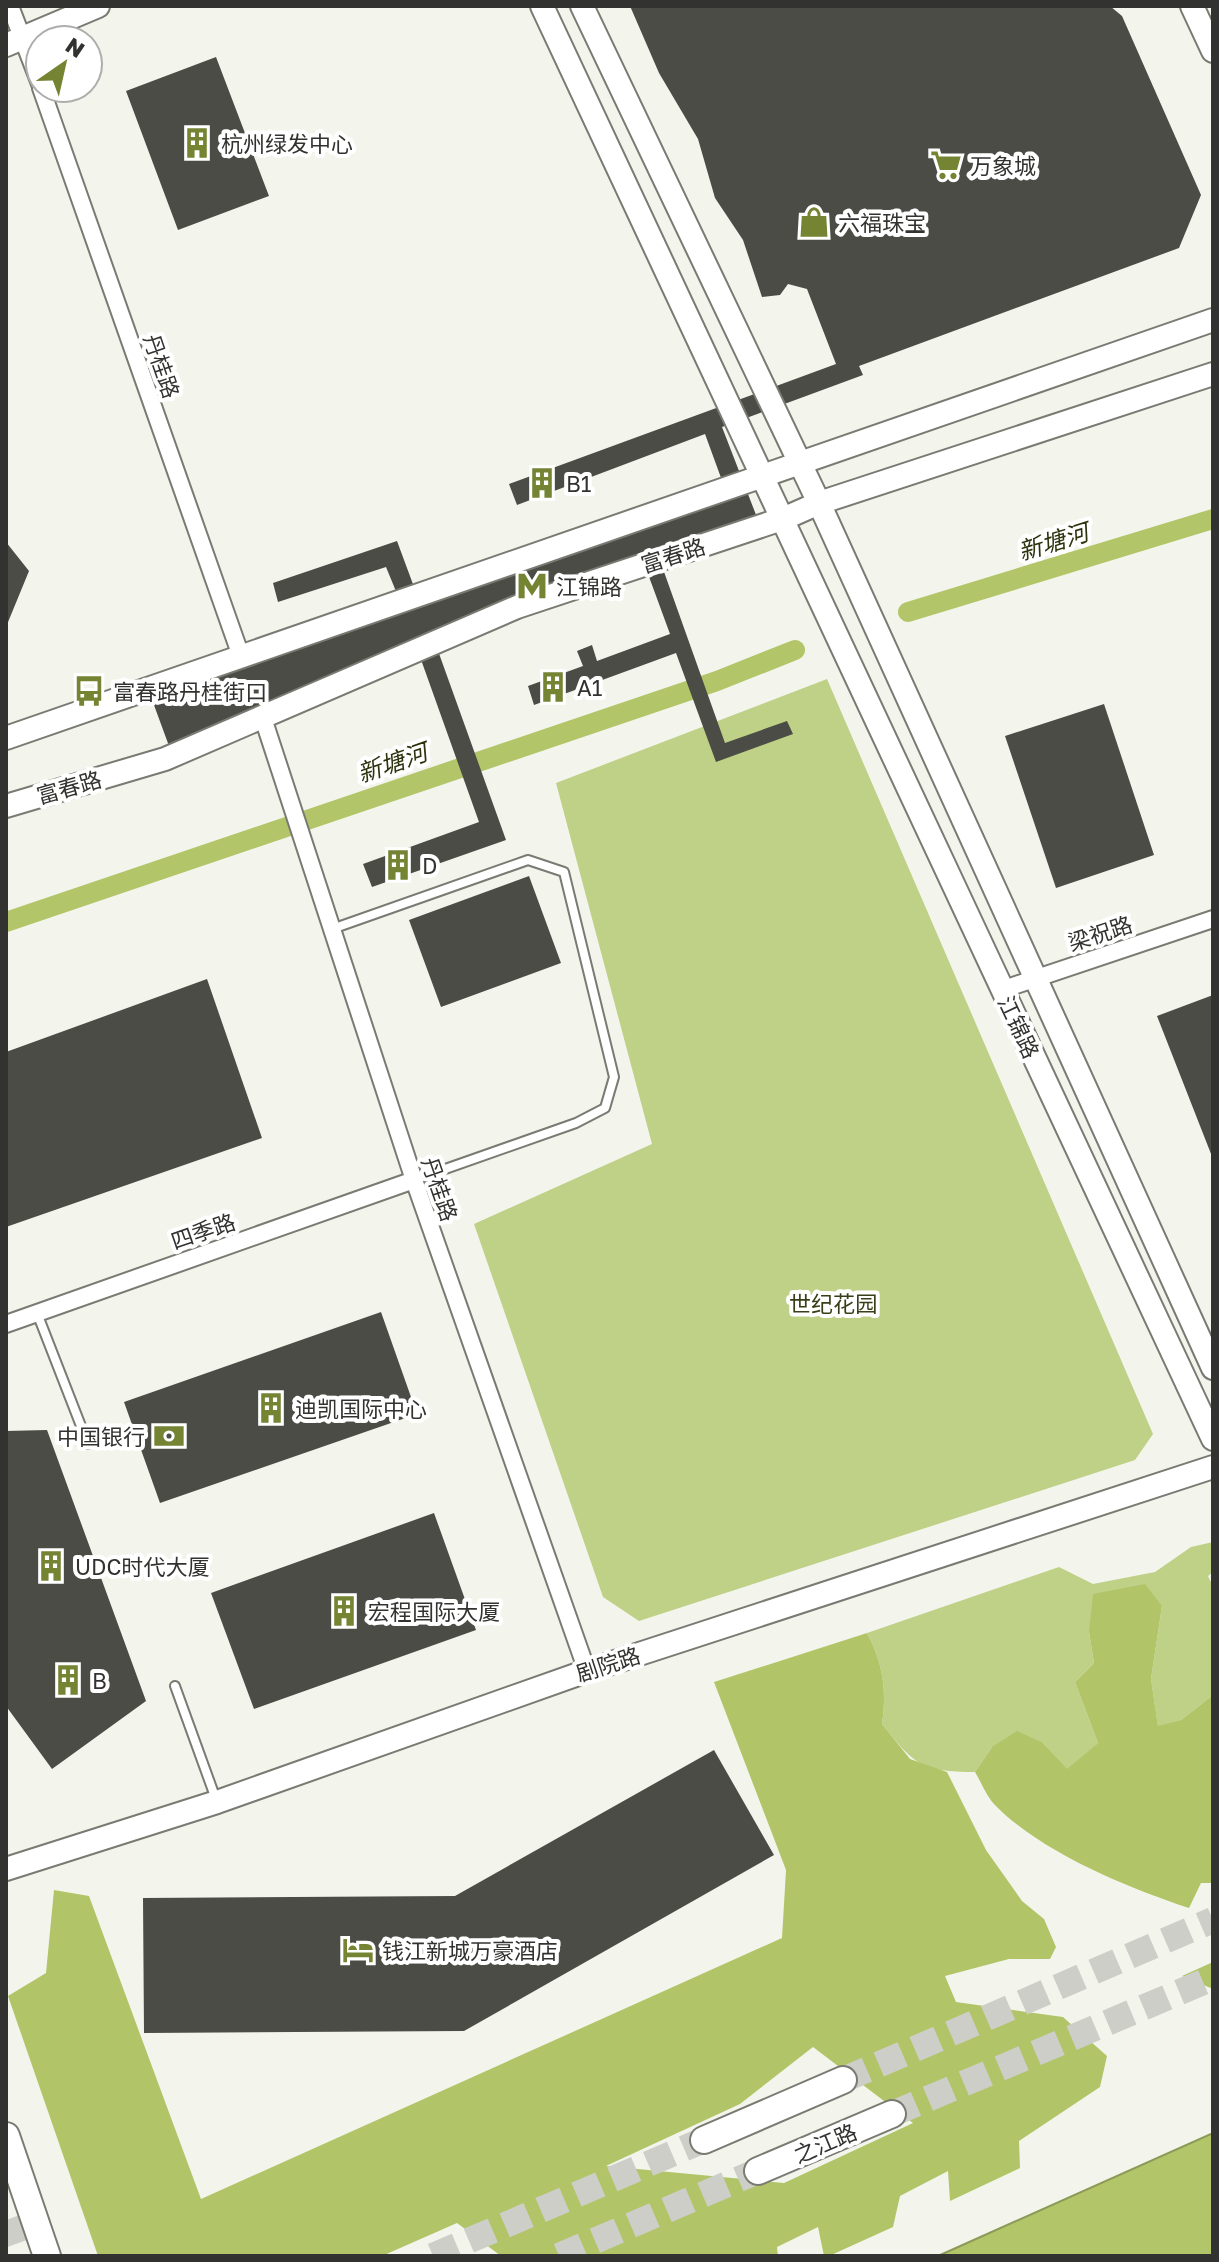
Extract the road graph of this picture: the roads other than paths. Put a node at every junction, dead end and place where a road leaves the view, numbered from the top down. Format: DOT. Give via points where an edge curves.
graph roads {
  1 [pos="10,6"];
  2 [pos="98,6"];
  3 [pos="542,6"];
  4 [pos="582,6"];
  5 [pos="1192,6"];
  6 [pos="15,41"];
  7 [pos="1213,51"];
  8 [pos="47,104"];
  9 [pos="1213,320"];
  10 [pos="1213,374"];
  11 [pos="799,462"];
  12 [pos="765,478"];
  13 [pos="819,503"];
  14 [pos="785,518"];
  15 [pos="242,659"];
  16 [pos="263,718"];
  17 [pos="6,738"];
  18 [pos="6,806"];
  19 [pos="1213,919"];
  20 [pos="332,929"];
  21 [pos="1035,977"];
  22 [pos="1001,990"];
  23 [pos="414,1180"];
  24 [pos="37,1313"];
  25 [pos="6,1324"];
  26 [pos="1213,1368"];
  27 [pos="1213,1439"];
  28 [pos="88,1444"];
  29 [pos="1213,1467"];
  30 [pos="587,1671"];
  31 [pos="175,1686"];
  32 [pos="217,1802"];
  33 [pos="6,1869"];
  34 [pos="843,2080"];
  35 [pos="892,2114"];
  36 [pos="6,2136"];
  37 [pos="704,2140"];
  38 [pos="758,2171"];
  39 [pos="47,2256"];
  1 -- 6 [label="street, 丹桂路"];
  2 -- 6 [label="street"];
  3 -- 12 [label="street, 江锦路"];
  4 -- 11 [label="street, 江锦路"];
  5 -- 7 [label="street"];
  8 -- 15 [label="street, 丹桂路"];
  9 -- 11 [label="street, 富春路"];
  10 -- 13 [label="street, 富春路"];
  11 -- 12 [label="street, 富春路"];
  11 -- 13 [label="street, 江锦路"];
  12 -- 14 [label="street, 江锦路"];
  12 -- 15 [label="street, 富春路"];
  13 -- 14 [label="street, 富春路"];
  13 -- 21 [label="street, 江锦路"];
  14 -- 16 [label="street, 富春路" via="517,607"];
  14 -- 22 [label="street, 江锦路"];
  15 -- 17 [label="street, 富春路"];
  16 -- 18 [label="street, 富春路" via="165,759"];
  16 -- 20 [label="street, 丹桂路"];
  19 -- 21 [label="street, 梁祝路"];
  20 -- 23 [label="street, 丹桂路"];
  20 -- 23 [label="lane" via="528,860 564,872 614,1077 605,1108"];
  21 -- 22 [label="street, 梁祝路"];
  21 -- 26 [label="street, 江锦路"];
  22 -- 27 [label="street, 江锦路"];
  23 -- 24 [label="street, 四季路"];
  23 -- 30 [label="street, 丹桂路"];
  24 -- 25 [label="street, 四季路"];
  24 -- 28 [label="lane"];
  29 -- 30 [label="street, 剧院路"];
  30 -- 32 [label="street, 剧院路"];
  31 -- 32 [label="lane"];
  32 -- 33 [label="street, 剧院路"];
  34 -- 37 [label="main road"];
  35 -- 38 [label="main road, 之江路"];
  36 -- 39 [label="main road"];
}
